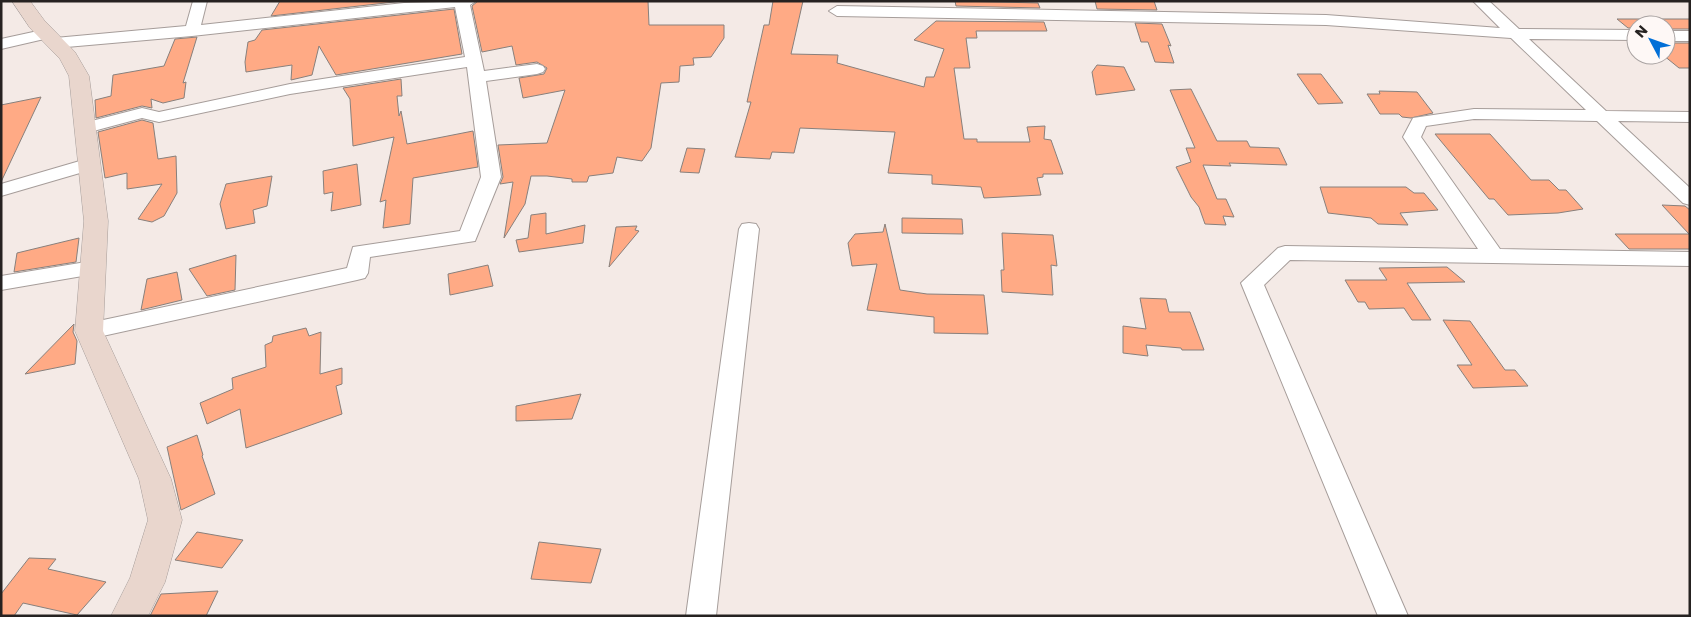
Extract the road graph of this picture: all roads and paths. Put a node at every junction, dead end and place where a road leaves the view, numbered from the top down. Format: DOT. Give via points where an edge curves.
graph roads {
  1 [pos="20,1"];
  2 [pos="200,1"];
  3 [pos="1126,1"];
  4 [pos="1480,1"];
  5 [pos="466,2"];
  6 [pos="423,4"];
  7 [pos="1316,7"];
  8 [pos="837,11"];
  9 [pos="1133,18"];
  10 [pos="1326,20"];
  11 [pos="192,31"];
  12 [pos="1515,34"];
  13 [pos="1626,36"];
  14 [pos="1676,36"];
  15 [pos="1690,36"];
  16 [pos="51,38"];
  17 [pos="1,44"];
  18 [pos="476,69"];
  19 [pos="537,69"];
  20 [pos="1599,116"];
  21 [pos="1690,117"];
  22 [pos="86,128"];
  23 [pos="90,164"];
  24 [pos="1,190"];
  25 [pos="1690,199"];
  26 [pos="749,229"];
  27 [pos="1494,256"];
  28 [pos="1690,259"];
  29 [pos="92,268"];
  30 [pos="1,283"];
  31 [pos="90,331"];
  32 [pos="129,616"];
  33 [pos="701,616"];
  34 [pos="1393,616"];
  1 -- 16 [label="street"];
  2 -- 11 [label="street"];
  3 -- 9 [label="street"];
  4 -- 12 [label="street"];
  5 -- 6 [label="street"];
  5 -- 18 [label="street"];
  6 -- 11 [label="street"];
  7 -- 10 [label="street"];
  8 -- 9 [label="street"];
  9 -- 10 [label="street"];
  10 -- 12 [label="street"];
  11 -- 16 [label="street"];
  12 -- 13 [label="street"];
  12 -- 20 [label="street"];
  14 -- 15 [label="street"];
  16 -- 17 [label="street"];
  16 -- 22 [label="street" via="68,56 79,76"];
  18 -- 19 [label="street"];
  18 -- 22 [label="street" via="290,89 159,117 142,113"];
  18 -- 31 [label="street" via="491,176 468,236 360,252 357,273"];
  20 -- 21 [label="street"];
  20 -- 25 [label="street"];
  20 -- 27 [label="street" via="1474,114 1420,122 1412,137"];
  22 -- 23 [label="street"];
  23 -- 24 [label="street"];
  23 -- 29 [label="street" via="96,221"];
  26 -- 33 [label="street"];
  27 -- 28 [label="street"];
  27 -- 34 [label="street" via="1285,253 1252,282"];
  29 -- 30 [label="street"];
  29 -- 31 [label="street"];
  31 -- 32 [label="street" via="155,480 165,520 147,582"];
}
